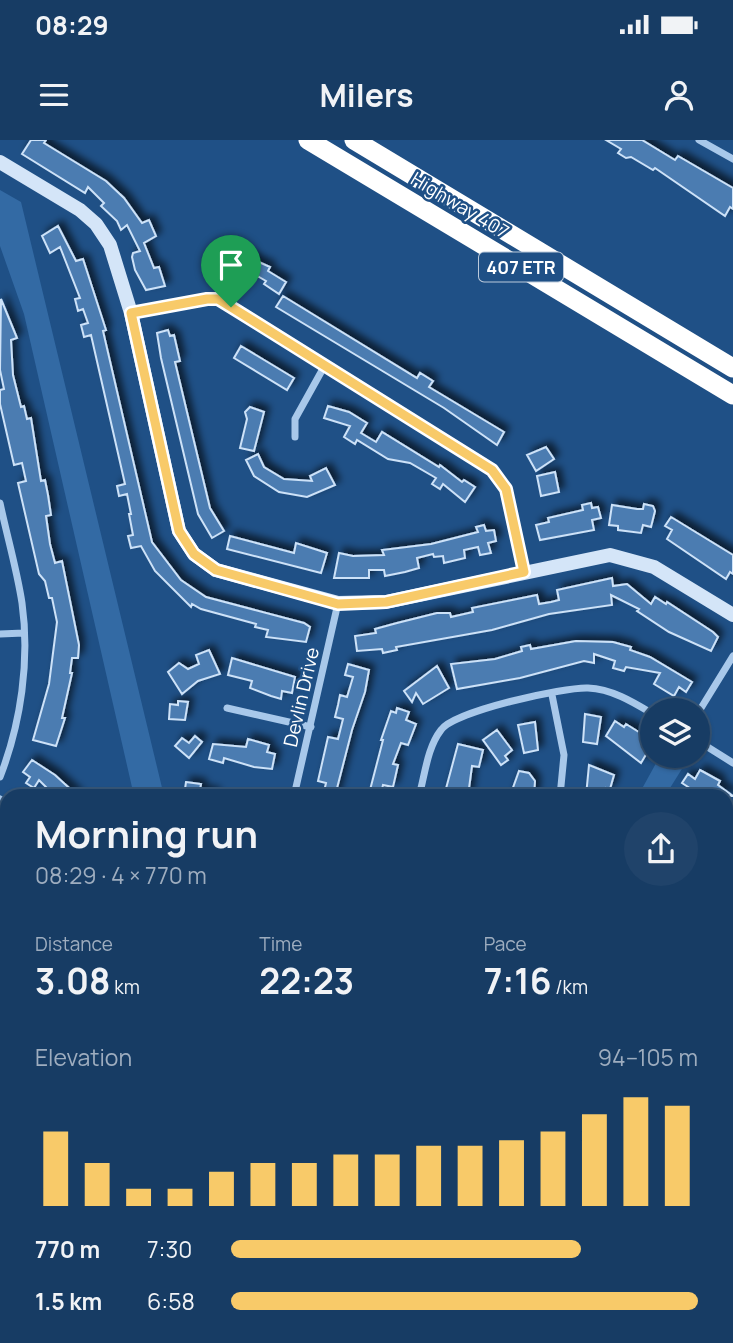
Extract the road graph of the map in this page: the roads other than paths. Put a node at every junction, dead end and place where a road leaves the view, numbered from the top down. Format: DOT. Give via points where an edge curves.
graph roads {
  1 [pos="308,140"];
  2 [pos="354,140"];
  3 [pos="699,140"];
  4 [pos="733,159"];
  5 [pos="0,162"];
  6 [pos="131,313"];
  7 [pos="325,365"];
  8 [pos="733,368"];
  9 [pos="733,395"];
  10 [pos="295,437"];
  11 [pos="0,503"];
  12 [pos="524,572"];
  13 [pos="338,604"];
  14 [pos="733,615"];
  15 [pos="24,633"];
  16 [pos="0,634"];
  17 [pos="733,656"];
  18 [pos="552,695"];
  19 [pos="707,698"];
  20 [pos="640,706"];
  21 [pos="227,708"];
  22 [pos="311,727"];
  23 [pos="710,749"];
  24 [pos="733,763"];
  25 [pos="0,777"];
  26 [pos="296,789"];
  27 [pos="421,789"];
  28 [pos="561,789"];
  1 -- 9 [label="highway, Highway 407 / 407 ETR"];
  2 -- 8 [label="highway, Highway 407 / 407 ETR"];
  3 -- 4 [label="street"];
  5 -- 6 [label="street" via="96,224 110,245"];
  6 -- 7 [label="street" via="218,299"];
  6 -- 13 [label="street" via="179,531 194,554 216,570"];
  7 -- 10 [label="street" via="295,419"];
  7 -- 12 [label="street" via="492,470 506,489"];
  11 -- 15 [label="street"];
  12 -- 13 [label="street" via="386,602"];
  12 -- 14 [label="street" via="603,556 632,559 654,567"];
  13 -- 22 [label="street, Devlin Drive"];
  15 -- 16 [label="street"];
  15 -- 25 [label="street" via="21,695"];
  17 -- 19 [label="street"];
  18 -- 20 [label="street" via="588,688"];
  18 -- 27 [label="street" via="465,714 441,728"];
  18 -- 28 [label="street" via="564,755"];
  21 -- 22 [label="street"];
  22 -- 26 [label="street, Devlin Drive"];
  23 -- 24 [label="street"];
}
